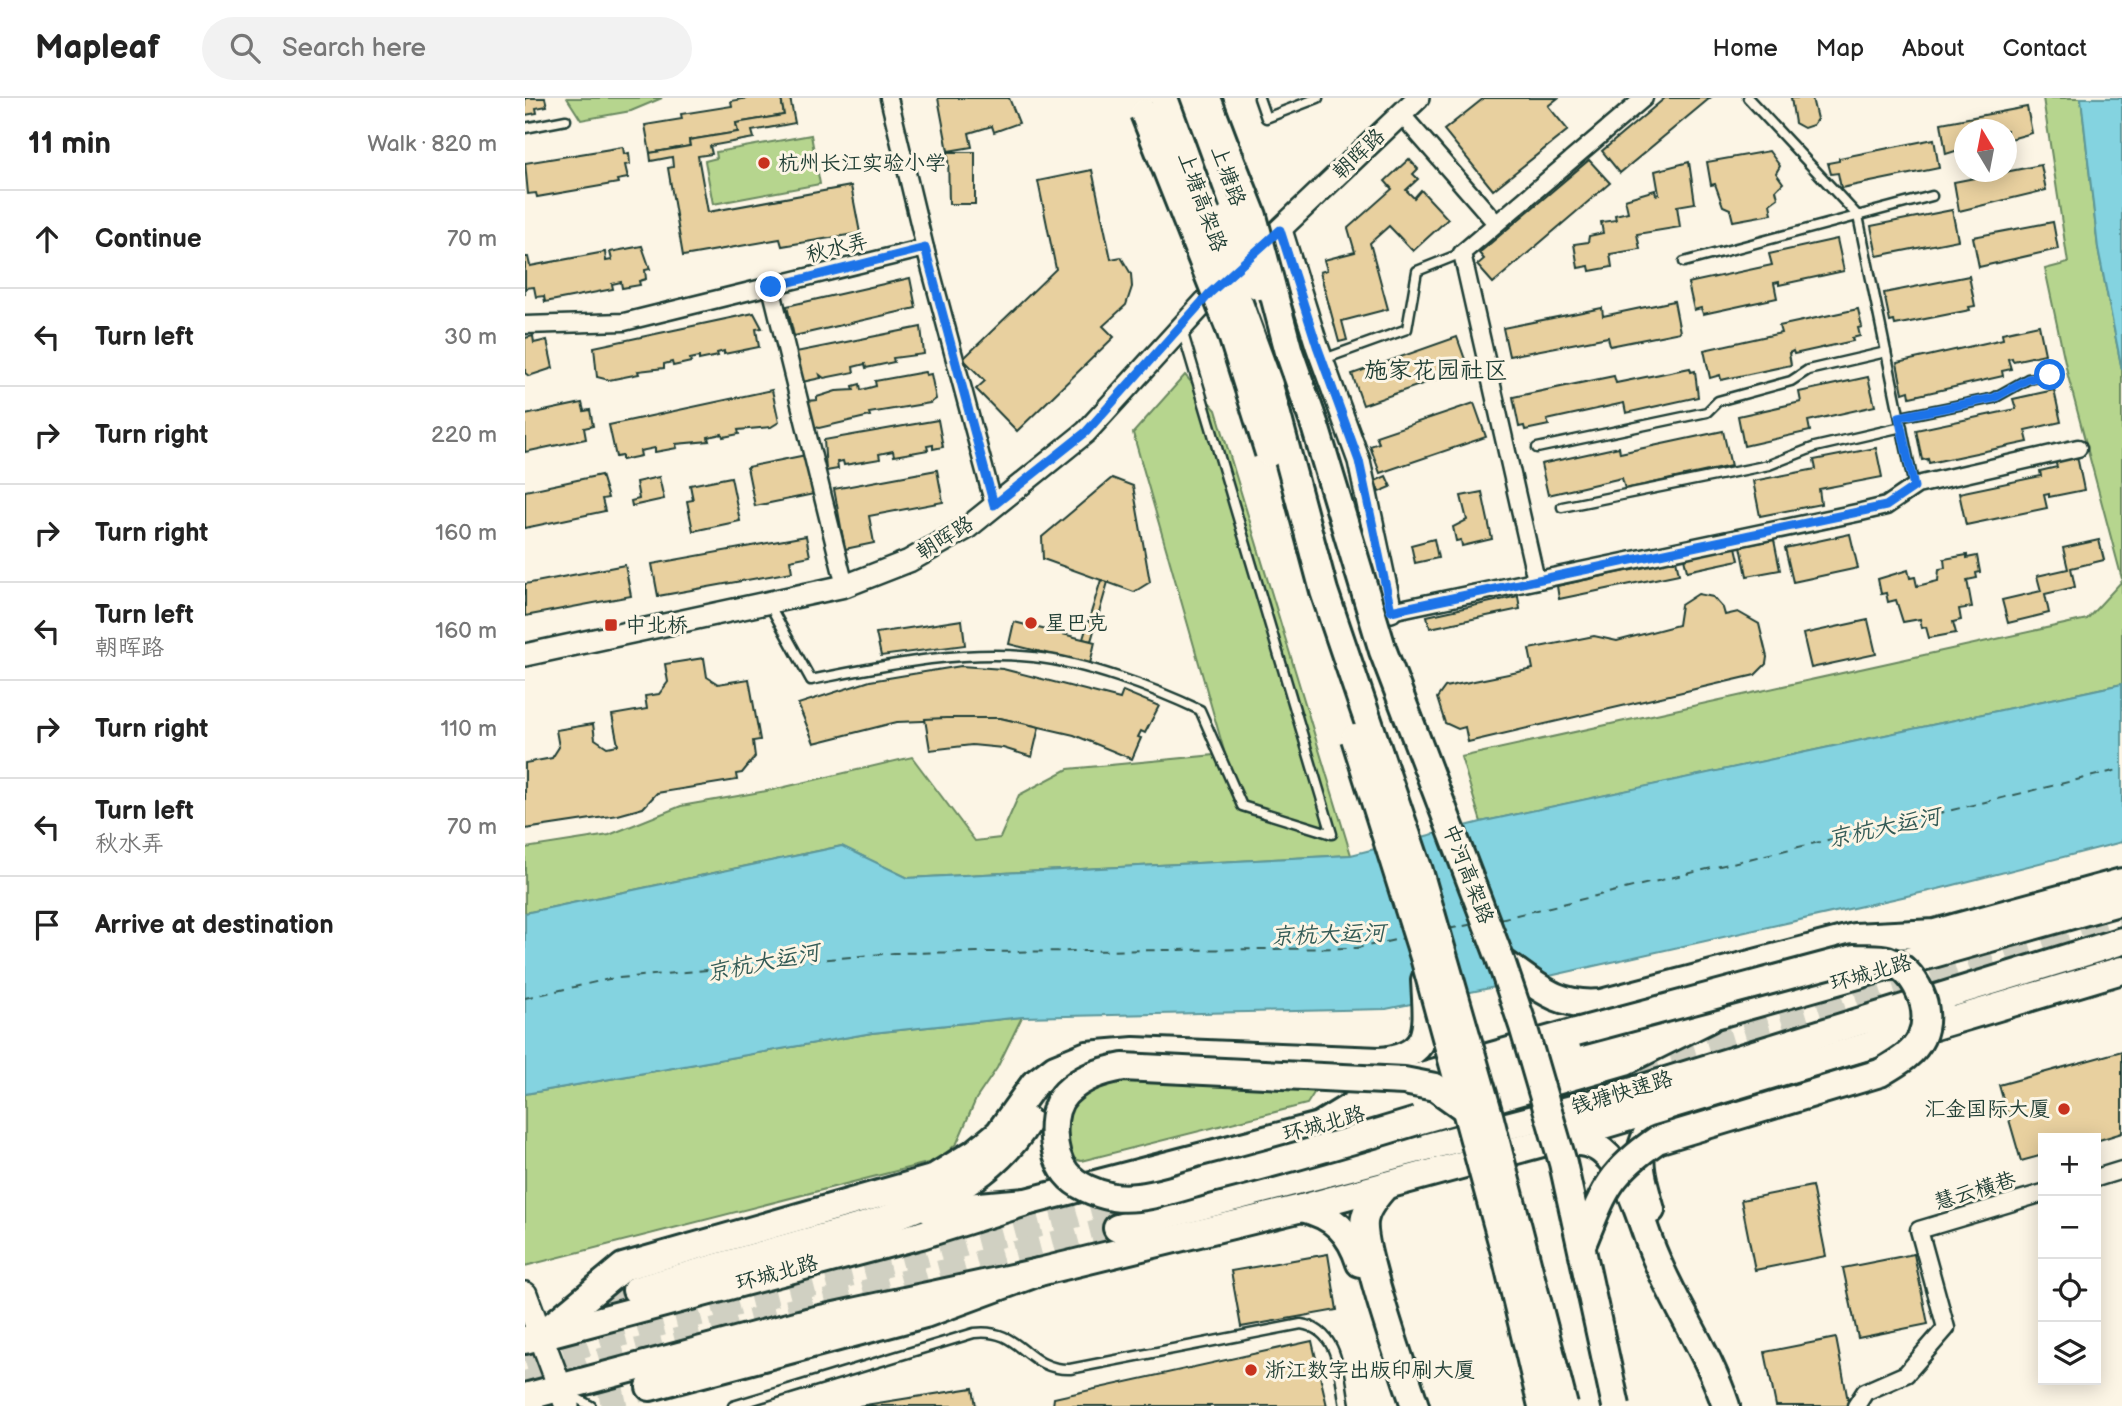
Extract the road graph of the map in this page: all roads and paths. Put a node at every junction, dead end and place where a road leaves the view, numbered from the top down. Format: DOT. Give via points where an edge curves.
graph roads {
  1 [pos="889,98"];
  2 [pos="1137,98"];
  3 [pos="1149,98"];
  4 [pos="1164,98"];
  5 [pos="1183,98"];
  6 [pos="1200,98"];
  7 [pos="1207,98"];
  8 [pos="1259,98"];
  9 [pos="1318,98"];
  10 [pos="1644,98"];
  11 [pos="1748,98"];
  12 [pos="1412,103"];
  13 [pos="566,120"];
  14 [pos="525,128"];
  15 [pos="1932,196"];
  16 [pos="1858,216"];
  17 [pos="1496,223"];
  18 [pos="1280,230"];
  19 [pos="925,248"];
  20 [pos="1255,253"];
  21 [pos="1462,253"];
  22 [pos="1684,262"];
  23 [pos="771,287"];
  24 [pos="1210,293"];
  25 [pos="525,325"];
  26 [pos="1181,327"];
  27 [pos="1289,352"];
  28 [pos="1886,352"];
  29 [pos="1323,359"];
  30 [pos="2050,375"];
  31 [pos="1269,385"];
  32 [pos="1899,417"];
  33 [pos="1902,427"];
  34 [pos="1537,448"];
  35 [pos="2078,448"];
  36 [pos="1268,451"];
  37 [pos="1914,487"];
  38 [pos="994,505"];
  39 [pos="1562,507"];
  40 [pos="1536,580"];
  41 [pos="845,586"];
  42 [pos="769,604"];
  43 [pos="1391,611"];
  44 [pos="525,655"];
  45 [pos="2122,882"];
  46 [pos="2122,901"];
  47 [pos="2122,943"];
  48 [pos="1424,957"];
  49 [pos="1501,961"];
  50 [pos="2114,974"];
  51 [pos="1709,1019"];
  52 [pos="1873,1044"];
  53 [pos="1087,1055"];
  54 [pos="1463,1107"];
  55 [pos="1664,1107"];
  56 [pos="1319,1126"];
  57 [pos="1546,1142"];
  58 [pos="2122,1170"];
  59 [pos="2101,1176"];
  60 [pos="1385,1185"];
  61 [pos="2038,1194"];
  62 [pos="1026,1202"];
  63 [pos="1643,1206"];
  64 [pos="1302,1208"];
  65 [pos="903,1215"];
  66 [pos="1117,1228"];
  67 [pos="1583,1245"];
  68 [pos="1039,1272"];
  69 [pos="636,1290"];
  70 [pos="525,1294"];
  71 [pos="532,1338"];
  72 [pos="650,1387"];
  73 [pos="525,1397"];
  74 [pos="560,1400"];
  75 [pos="739,1405"];
  76 [pos="530,1406"];
  77 [pos="591,1406"];
  78 [pos="1345,1406"];
  79 [pos="1403,1406"];
  80 [pos="1415,1406"];
  81 [pos="1542,1406"];
  82 [pos="1564,1406"];
  83 [pos="1616,1406"];
  84 [pos="1725,1406"];
  85 [pos="1735,1406"];
  86 [pos="1856,1406"];
  1 -- 19 [label="street"];
  2 -- 36 [label="main road, bridge" via="1231,332"];
  3 -- 24 [label="main road" via="1190,204"];
  4 -- 31 [label="main road, 上塘高架路, bridge"];
  5 -- 27 [label="main road, 上塘高架路, bridge" via="1228,218"];
  6 -- 20 [label="main road, 上塘路"];
  7 -- 27 [label="main road, bridge" via="1254,216"];
  8 -- 9 [label="lane" via="1266,118"];
  10 -- 17 [label="street"];
  11 -- 16 [label="lane"];
  12 -- 17 [label="street"];
  12 -- 18 [label="street, 朝晖路"];
  13 -- 14 [label="lane"];
  15 -- 16 [label="lane"];
  16 -- 22 [label="lane"];
  16 -- 28 [label="lane"];
  17 -- 21 [label="street"];
  18 -- 20 [label="street, 朝晖路"];
  18 -- 29 [label="street"];
  19 -- 23 [label="street, 秋水弄"];
  19 -- 38 [label="street"];
  20 -- 24 [label="street, 朝晖路"];
  21 -- 29 [label="lane" via="1417,271 1407,329"];
  21 -- 40 [label="street"];
  23 -- 25 [label="street, 秋水弄" via="624,322"];
  23 -- 41 [label="street"];
  24 -- 26 [label="street, 朝晖路"];
  26 -- 38 [label="street, 朝晖路" via="1086,432"];
  26 -- 42 [label="lane" via="1332,834 1242,806 1200,710 1143,684 1033,657 954,656 811,680"];
  27 -- 49 [label="main road, 中河高架路, bridge" via="1383,651"];
  28 -- 32 [label="lane"];
  28 -- 34 [label="lane" via="1808,370 1791,381 1718,401 1707,412"];
  29 -- 43 [label="street" via="1359,461"];
  30 -- 32 [label="lane" via="2028,379 1994,398"];
  31 -- 36 [label="main road, bridge"];
  31 -- 82 [label="main road, 中河高架路, bridge" via="1324,591 1434,923"];
  32 -- 33 [label="lane"];
  33 -- 37 [label="lane"];
  33 -- 39 [label="lane" via="1815,447 1769,466"];
  35 -- 37 [label="street"];
  36 -- 48 [label="main road, bridge"];
  37 -- 40 [label="street" via="1886,506"];
  38 -- 41 [label="street, 朝晖路" via="967,528 909,561"];
  40 -- 43 [label="street"];
  41 -- 42 [label="street, 朝晖路"];
  42 -- 44 [label="street, 朝晖路"];
  45 -- 49 [label="main road" via="1934,933 1854,937 1630,997 1579,1005 1545,993"];
  46 -- 51 [label="main road, 环城北路"];
  47 -- 52 [label="main road" via="1954,1006"];
  47 -- 66 [label="main road, 钱塘快速路" via="1591,1104"];
  48 -- 53 [label="main road, bridge" via="1426,1030 1416,1049 1402,1059 1134,1051"];
  48 -- 54 [label="main road, bridge"];
  49 -- 67 [label="main road, 中河高架路, bridge" via="1563,1163"];
  50 -- 52 [label="main road"];
  51 -- 54 [label="main road, bridge" via="1625,1061 1296,1157 1150,1195 1114,1197 1086,1189 1066,1173 1055,1147 1054,1120 1064,1095 1100,1072 1123,1067 1404,1081 1435,1087"];
  51 -- 56 [label="main road, 环城北路"];
  52 -- 55 [label="main road"];
  53 -- 65 [label="main road" via="1054,1082 1010,1149 963,1186"];
  53 -- 71 [label="main road" via="1055,1068 1034,1084 999,1133 932,1179 623,1268"];
  54 -- 81 [label="main road, bridge"];
  55 -- 57 [label="main road"];
  55 -- 63 [label="main road" via="1641,1141"];
  56 -- 62 [label="main road, 环城北路"];
  56 -- 67 [label="main road, bridge" via="1383,1087 1854,958 1887,960 1913,977 1924,1003 1922,1037 1905,1058 1880,1073 1657,1140 1628,1160 1605,1188"];
  57 -- 60 [label="main road"];
  57 -- 63 [label="main road" via="1588,1142 1601,1149"];
  58 -- 59 [label="street"];
  60 -- 64 [label="main road"];
  60 -- 80 [label="main road" via="1363,1227"];
  61 -- 86 [label="street, 慧云横巷" via="1919,1230 1947,1328 1906,1374 1865,1392"];
  62 -- 65 [label="main road" via="950,1206"];
  62 -- 71 [label="main road, 环城北路" via="908,1239"];
  63 -- 84 [label="main road" via="1655,1257 1712,1367"];
  63 -- 85 [label="main road" via="1731,1380"];
  64 -- 68 [label="main road"];
  64 -- 79 [label="main road" via="1334,1220 1355,1247"];
  65 -- 69 [label="main road"];
  67 -- 83 [label="main road, 中河高架路, bridge"];
  68 -- 72 [label="main road" via="925,1314"];
  68 -- 74 [label="main road" via="807,1322"];
  70 -- 71 [label="main road"];
  71 -- 74 [label="main road"];
  73 -- 74 [label="main road"];
  74 -- 76 [label="main road"];
  74 -- 77 [label="lane"];
  75 -- 78 [label="lane" via="974,1333 993,1331 1050,1369 1060,1369 1301,1324 1316,1326 1335,1351"];
}
